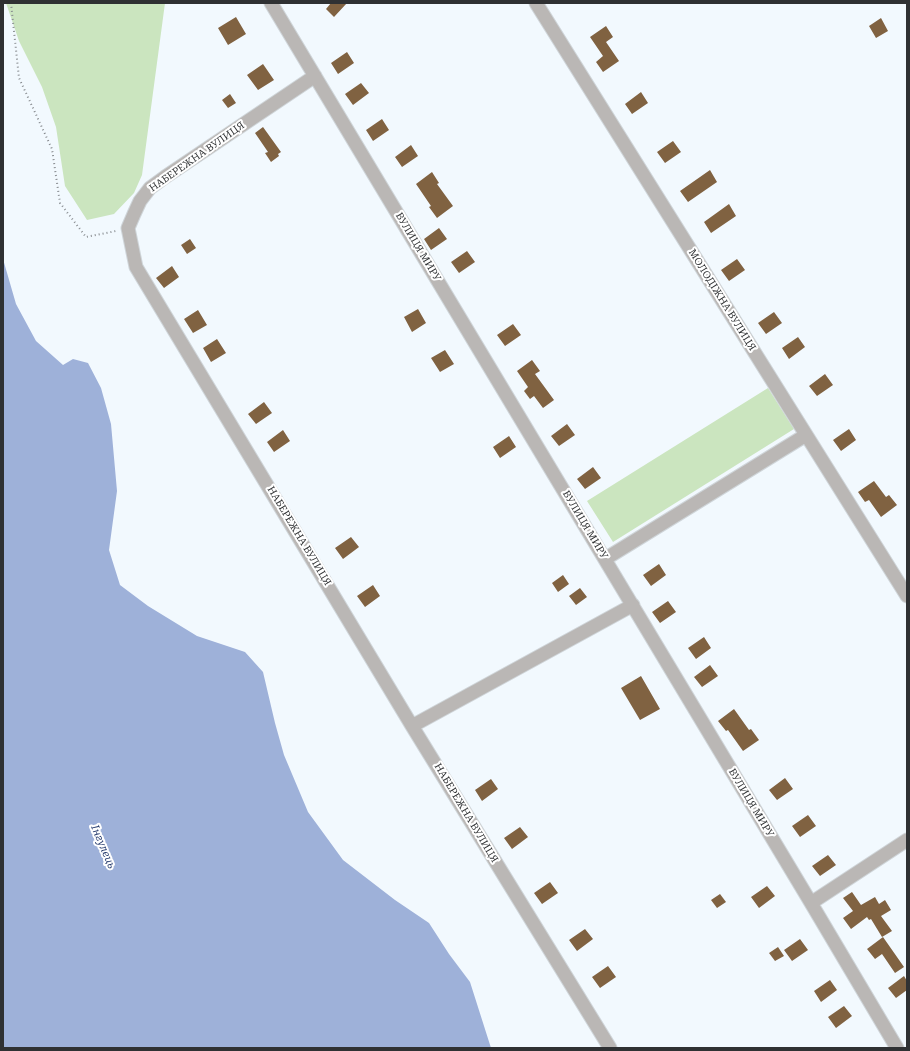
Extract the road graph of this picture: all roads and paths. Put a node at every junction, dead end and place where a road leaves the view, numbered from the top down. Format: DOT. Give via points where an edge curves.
graph roads {
  1 [pos="11,3"];
  2 [pos="271,3"];
  3 [pos="536,3"];
  4 [pos="315,76"];
  5 [pos="128,228"];
  6 [pos="806,435"];
  7 [pos="605,559"];
  8 [pos="907,596"];
  9 [pos="633,605"];
  10 [pos="412,726"];
  11 [pos="907,840"];
  12 [pos="811,903"];
  13 [pos="610,1048"];
  14 [pos="897,1048"];
  1 -- 5 [label="path" via="19,78 52,149 60,203 86,237"];
  2 -- 4 [label="street, ВУЛИЦЯ МИРУ"];
  3 -- 6 [label="street, МОЛОДІЖНА ВУЛИЦЯ"];
  4 -- 5 [label="street, НАБЕРЕЖНА ВУЛИЦЯ" via="150,188 140,201"];
  4 -- 7 [label="street, ВУЛИЦЯ МИРУ"];
  5 -- 10 [label="street, НАБЕРЕЖНА ВУЛИЦЯ" via="136,267"];
  6 -- 7 [label="street"];
  6 -- 8 [label="street, МОЛОДІЖНА ВУЛИЦЯ"];
  7 -- 9 [label="street, ВУЛИЦЯ МИРУ"];
  9 -- 10 [label="street"];
  9 -- 12 [label="street, ВУЛИЦЯ МИРУ"];
  10 -- 13 [label="street, НАБЕРЕЖНА ВУЛИЦЯ"];
  11 -- 12 [label="street"];
  12 -- 14 [label="street, ВУЛИЦЯ МИРУ"];
}
